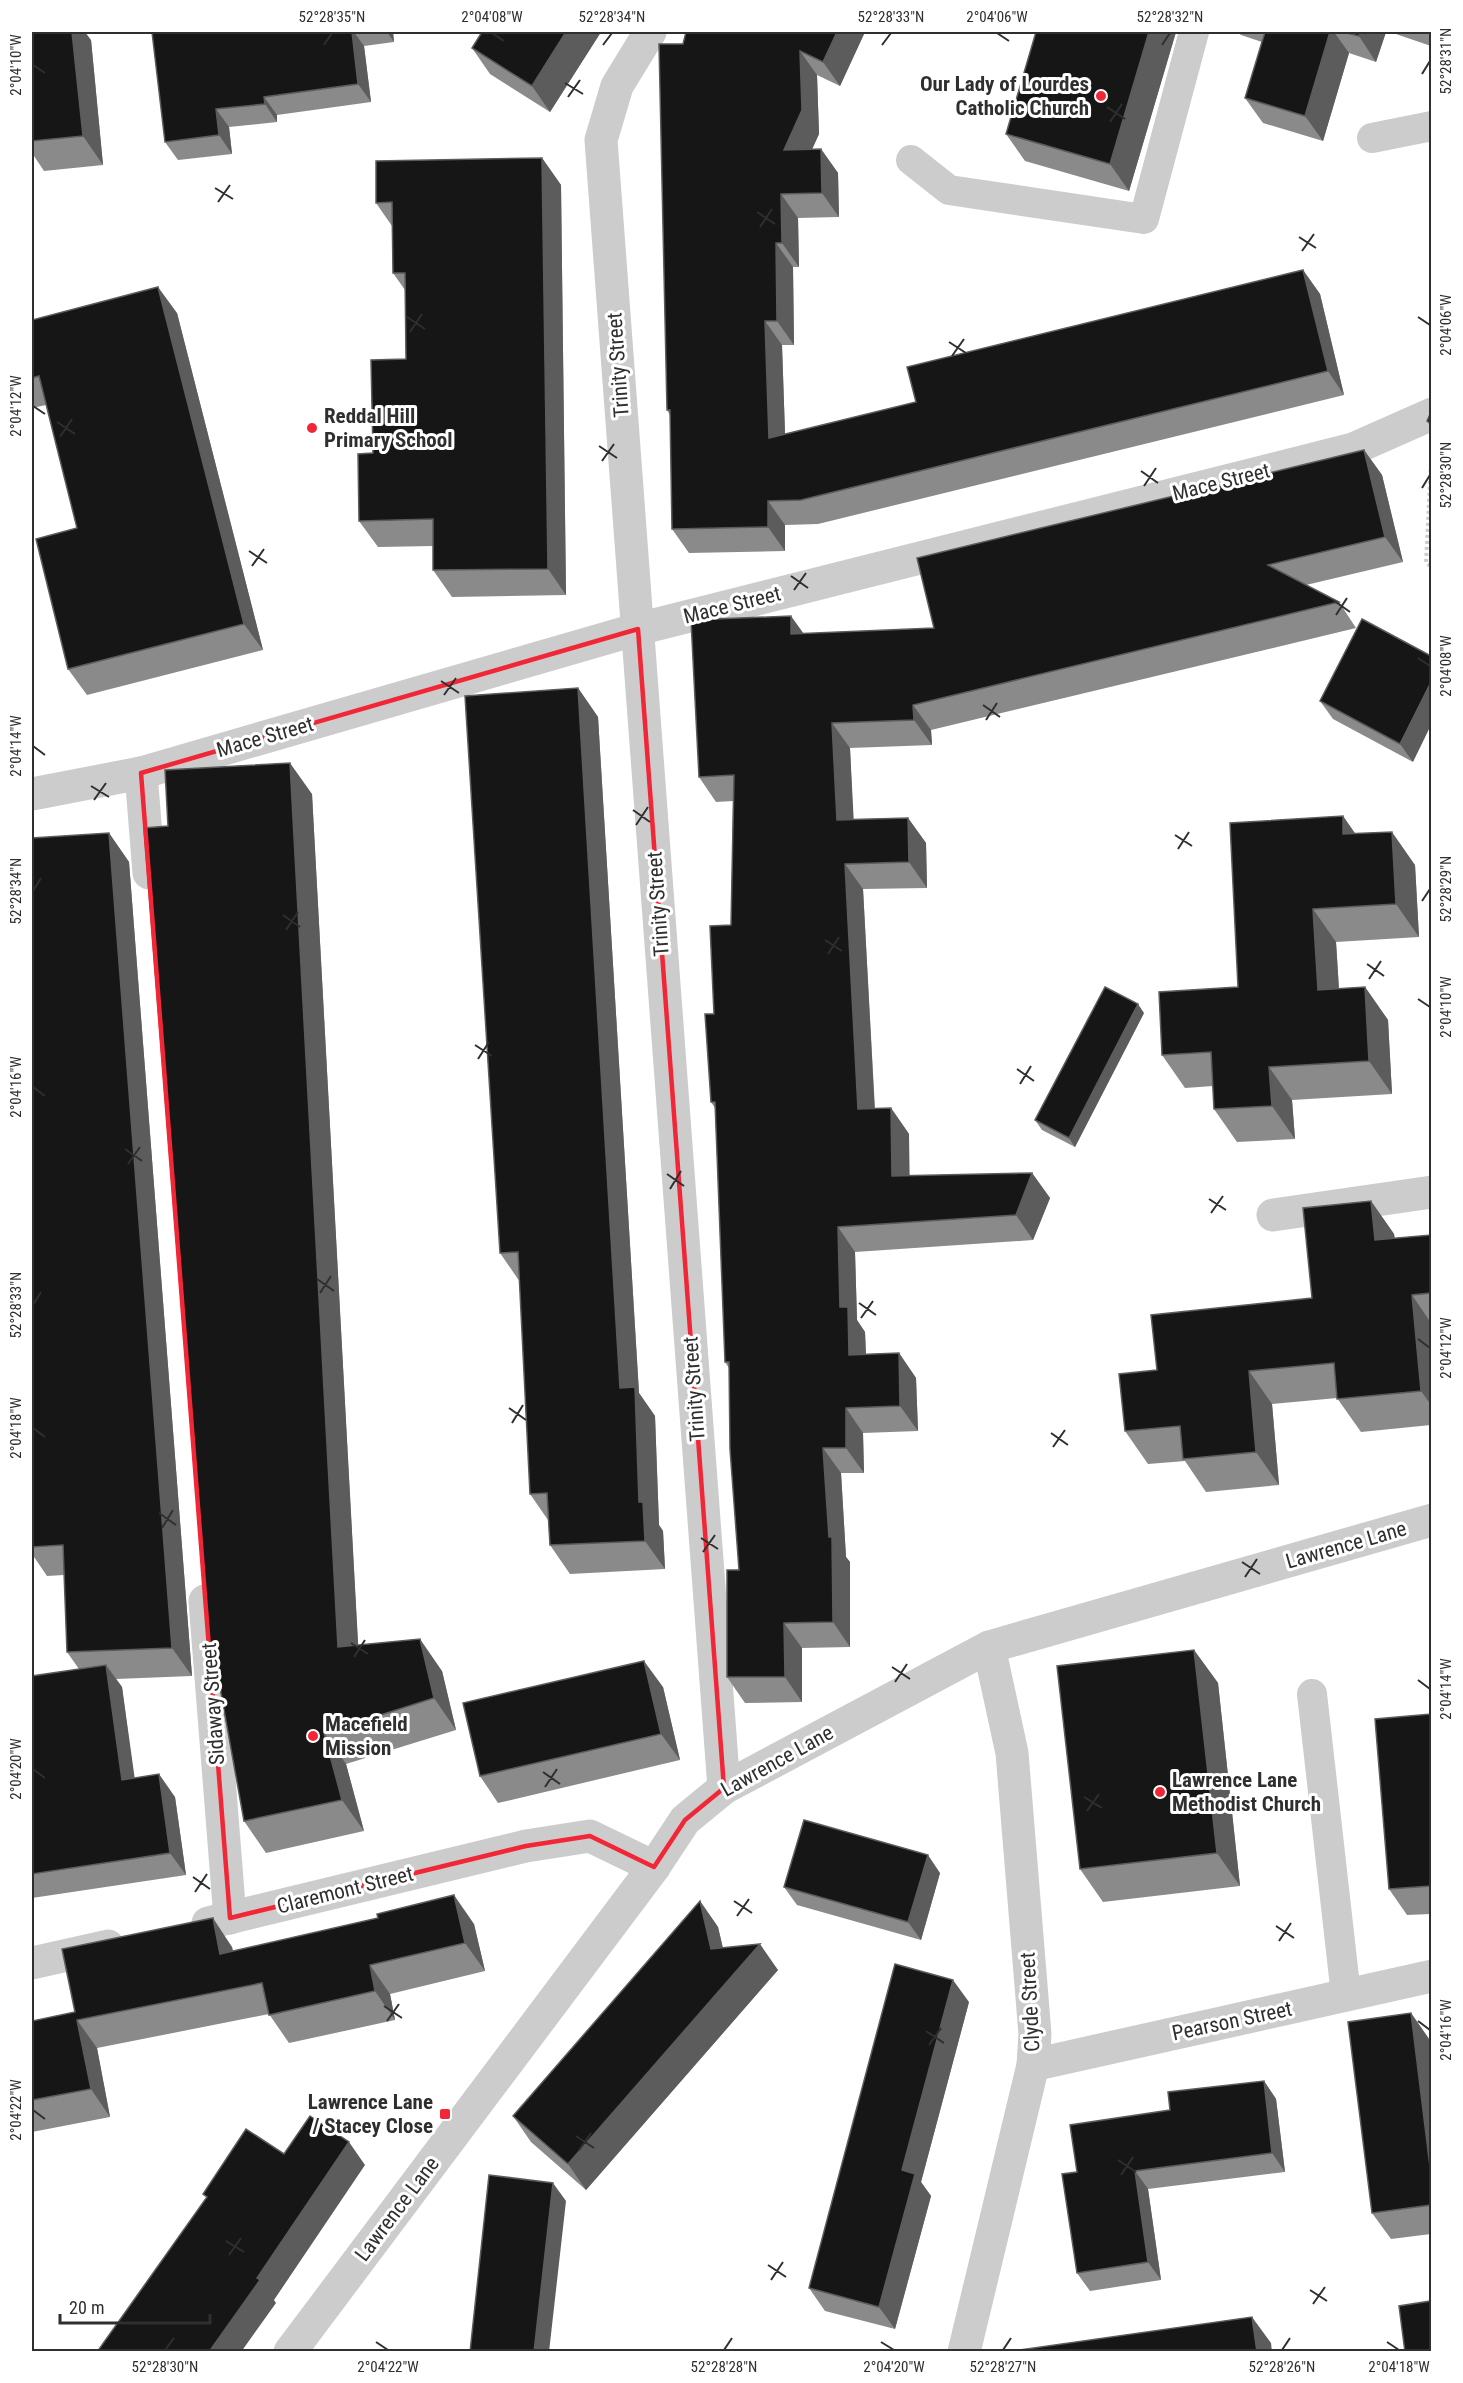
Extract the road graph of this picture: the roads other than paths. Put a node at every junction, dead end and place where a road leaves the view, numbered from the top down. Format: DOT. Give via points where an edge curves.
graph roads {
  1 [pos="650,32"];
  2 [pos="1194,32"];
  3 [pos="1431,126"];
  4 [pos="1372,138"];
  5 [pos="911,160"];
  6 [pos="1431,414"];
  7 [pos="638,629"];
  8 [pos="141,773"];
  9 [pos="32,794"];
  10 [pos="152,904"];
  11 [pos="1431,1192"];
  12 [pos="1272,1215"];
  13 [pos="1431,1520"];
  14 [pos="203,1572"];
  15 [pos="989,1647"];
  16 [pos="1312,1694"];
  17 [pos="724,1788"];
  18 [pos="654,1867"];
  19 [pos="230,1918"];
  20 [pos="183,1929"];
  21 [pos="136,1939"];
  22 [pos="32,1963"];
  23 [pos="1431,1976"];
  24 [pos="1346,1995"];
  25 [pos="1033,2065"];
  26 [pos="290,2352"];
  27 [pos="964,2352"];
  1 -- 7 [label="street, Trinity Street" via="617,86 601,140"];
  2 -- 5 [label="lane" via="1144,219 949,190"];
  3 -- 4 [label="lane"];
  6 -- 7 [label="street, Mace Street" via="1353,449"];
  7 -- 8 [label="street, Mace Street"];
  7 -- 17 [label="street, Trinity Street"];
  8 -- 9 [label="street, Mace Street"];
  8 -- 10 [label="street"];
  11 -- 12 [label="street"];
  13 -- 15 [label="street, Lawrence Lane"];
  14 -- 19 [label="street, Sidaway Street"];
  15 -- 17 [label="street, Lawrence Lane"];
  15 -- 25 [label="street, Clyde Street" via="1012,1753 1035,2034"];
  16 -- 24 [label="lane"];
  17 -- 18 [label="street, Lawrence Lane" via="685,1820"];
  18 -- 19 [label="street, Claremont Street" via="590,1836 526,1846"];
  18 -- 26 [label="street, Lawrence Lane"];
  19 -- 20 [label="street, Claremont Street"];
  21 -- 22 [label="street"];
  23 -- 24 [label="street, Pearson Street"];
  24 -- 25 [label="street, Pearson Street"];
  25 -- 27 [label="street, Clyde Street"];
}
